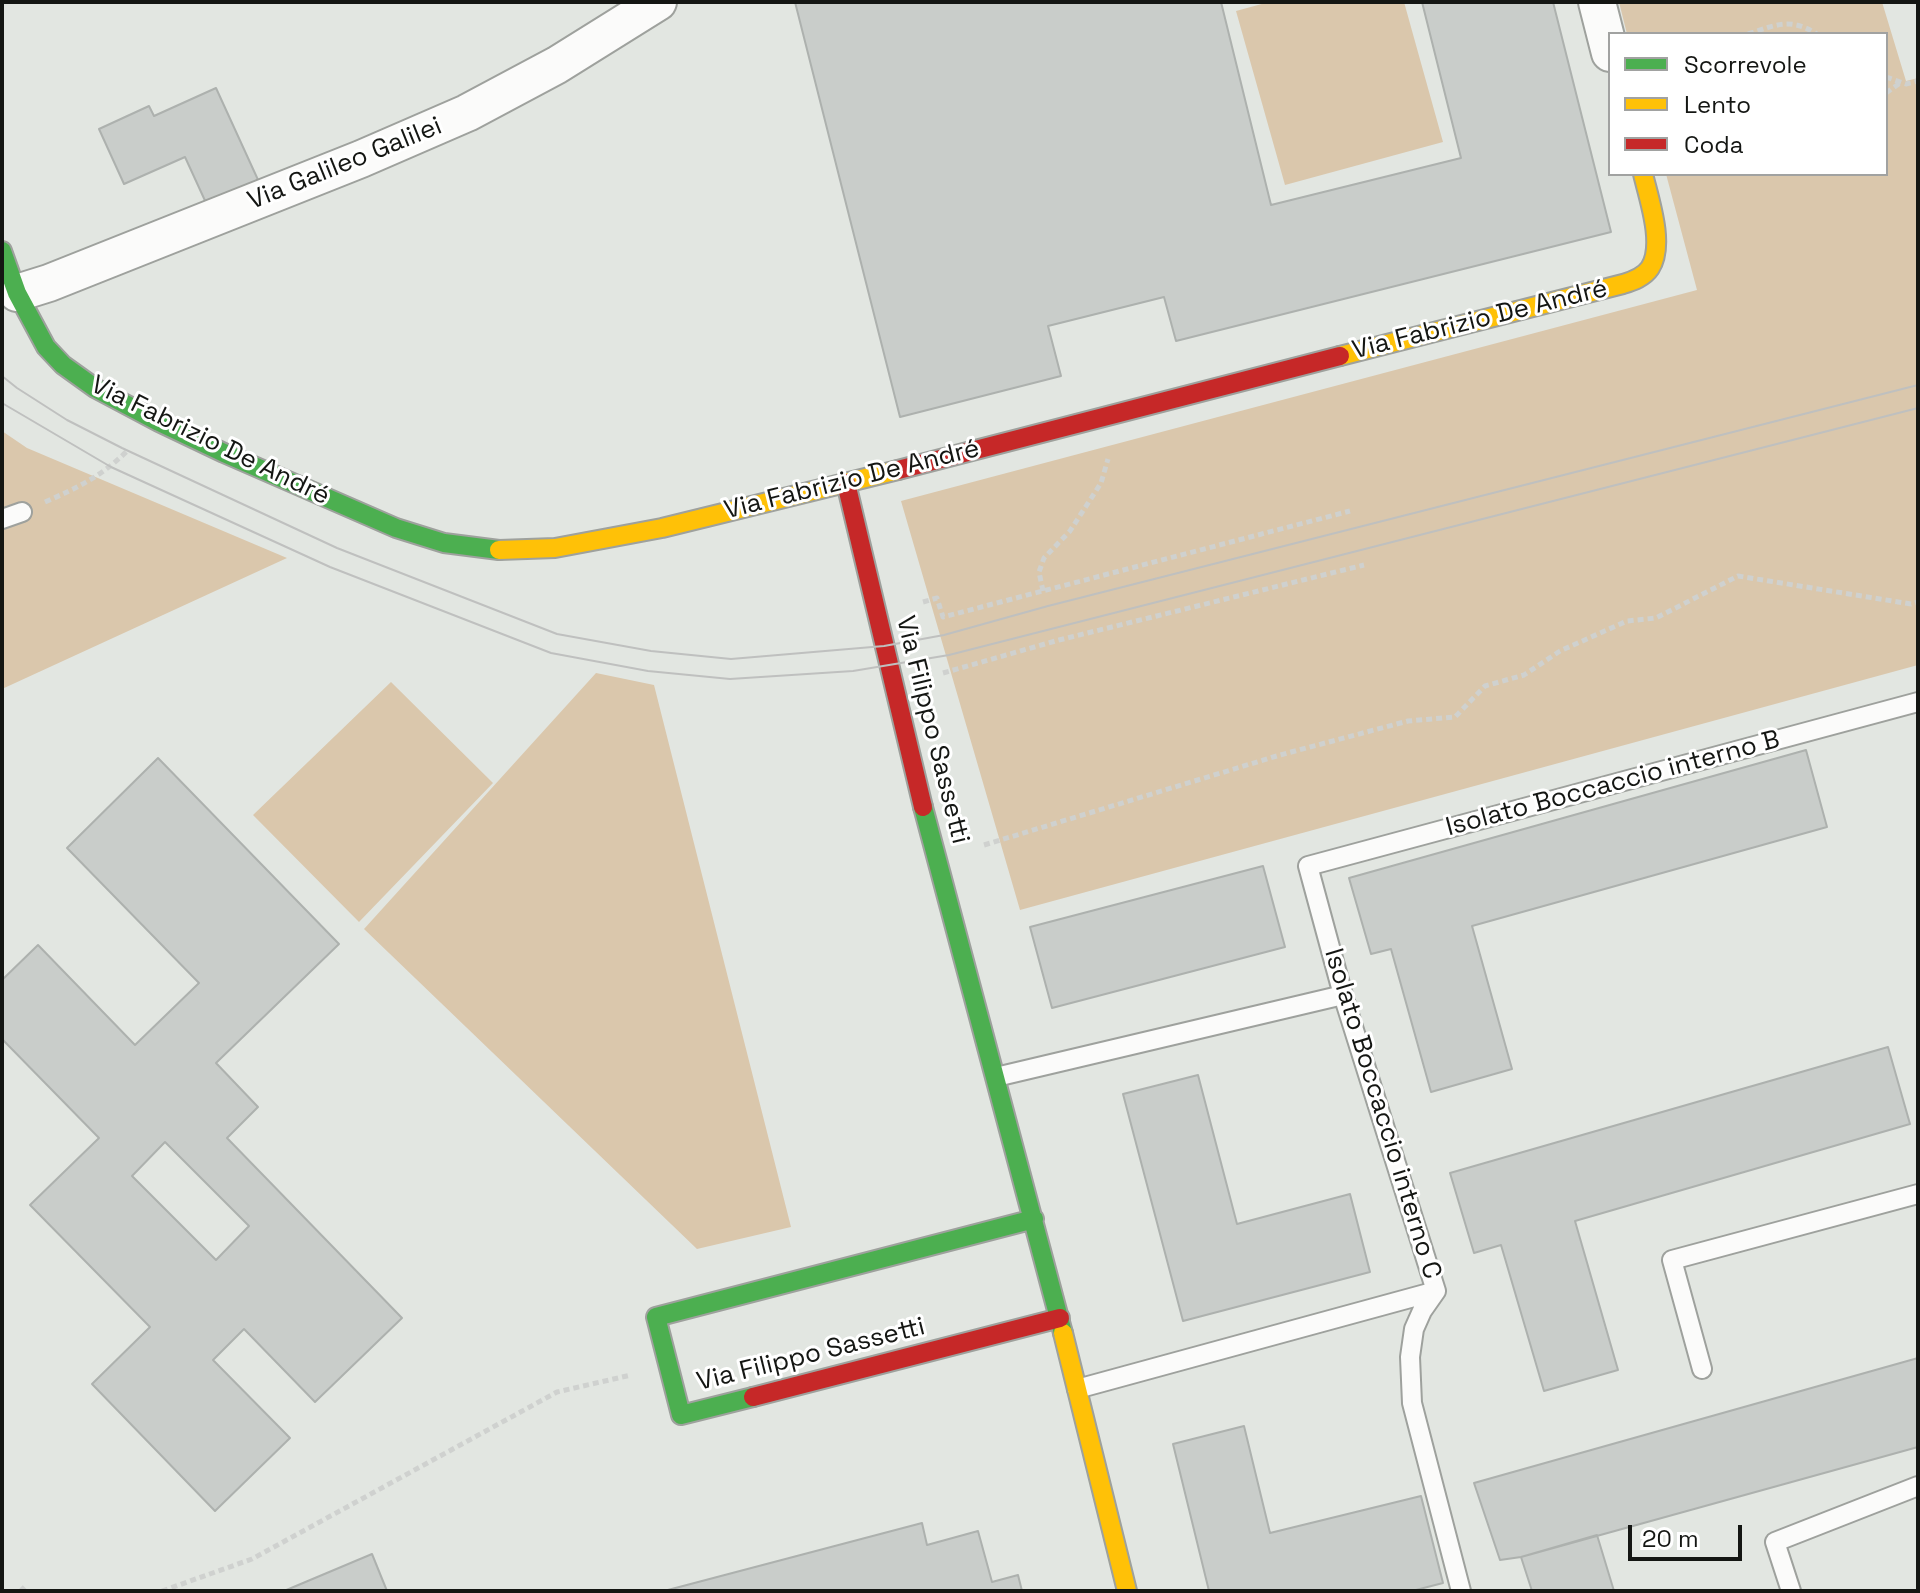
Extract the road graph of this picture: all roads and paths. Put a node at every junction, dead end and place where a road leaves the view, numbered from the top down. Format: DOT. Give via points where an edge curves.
graph roads {
  1 [pos="658,2"];
  2 [pos="1597,2"];
  3 [pos="1754,32"];
  4 [pos="1814,32"];
  5 [pos="1608,45"];
  6 [pos="1888,78"];
  7 [pos="1918,81"];
  8 [pos="1901,82"];
  9 [pos="1888,92"];
  10 [pos="1643,176"];
  11 [pos="2,251"];
  12 [pos="17,293"];
  13 [pos="135,442"];
  14 [pos="1109,456"];
  15 [pos="846,483"];
  16 [pos="1350,511"];
  17 [pos="22,512"];
  18 [pos="2,519"];
  19 [pos="1364,565"];
  20 [pos="1043,591"];
  21 [pos="923,602"];
  22 [pos="1918,602"];
  23 [pos="943,673"];
  24 [pos="1918,702"];
  25 [pos="984,845"];
  26 [pos="1308,866"];
  27 [pos="1343,995"];
  28 [pos="996,1077"];
  29 [pos="1918,1194"];
  30 [pos="1034,1219"];
  31 [pos="1436,1291"];
  32 [pos="1060,1318"];
  33 [pos="668,1366"];
  34 [pos="1702,1369"];
  35 [pos="1077,1389"];
  36 [pos="1918,1486"];
  37 [pos="162,1591"];
  38 [pos="1127,1591"];
  39 [pos="1461,1591"];
  40 [pos="1791,1591"];
  1 -- 12 [label="street, Via Galileo Galilei" via="467,113"];
  2 -- 5 [label="street"];
  3 -- 4 [label="path" via="1781,23"];
  6 -- 8 [label="path"];
  7 -- 8 [label="path"];
  8 -- 9 [label="path"];
  10 -- 15 [label="street, Via Fabrizio De André" via="1655,257 1652,266 1633,280"];
  11 -- 12 [label="street, Via Fabrizio De André"];
  12 -- 15 [label="street, Via Fabrizio De André" via="46,347 95,388 293,485 444,543 508,551 555,548"];
  13 -- 17 [label="path" via="82,486"];
  14 -- 20 [label="path" via="1101,483 1070,531 1044,558 1039,572"];
  15 -- 28 [label="street, Via Filippo Sassetti" via="924,809"];
  16 -- 20 [label="path"];
  17 -- 18 [label="lane"];
  19 -- 23 [label="path"];
  20 -- 21 [label="path" via="943,617 937,598"];
  22 -- 25 [label="path" via="1738,576 1656,618 1627,621 1560,651 1524,675 1485,686 1455,717 1408,721 1280,755"];
  24 -- 26 [label="lane, Isolato Boccaccio interno B"];
  26 -- 27 [label="lane, Isolato Boccaccio interno C"];
  27 -- 28 [label="lane"];
  27 -- 31 [label="lane, Isolato Boccaccio interno C"];
  28 -- 30 [label="street, Via Filippo Sassetti"];
  29 -- 34 [label="lane" via="1672,1260"];
  30 -- 32 [label="street, Via Filippo Sassetti"];
  30 -- 33 [label="street, Via Filippo Sassetti" via="656,1317"];
  31 -- 35 [label="lane"];
  31 -- 39 [label="lane, Isolato Boccaccio interno C" via="1414,1329 1412,1403"];
  32 -- 33 [label="street, Via Filippo Sassetti" via="681,1415"];
  32 -- 35 [label="street, Via Filippo Sassetti"];
  33 -- 37 [label="path" via="557,1392 252,1559"];
  35 -- 38 [label="street, Via Filippo Sassetti"];
  36 -- 40 [label="lane" via="1775,1542"];
}
